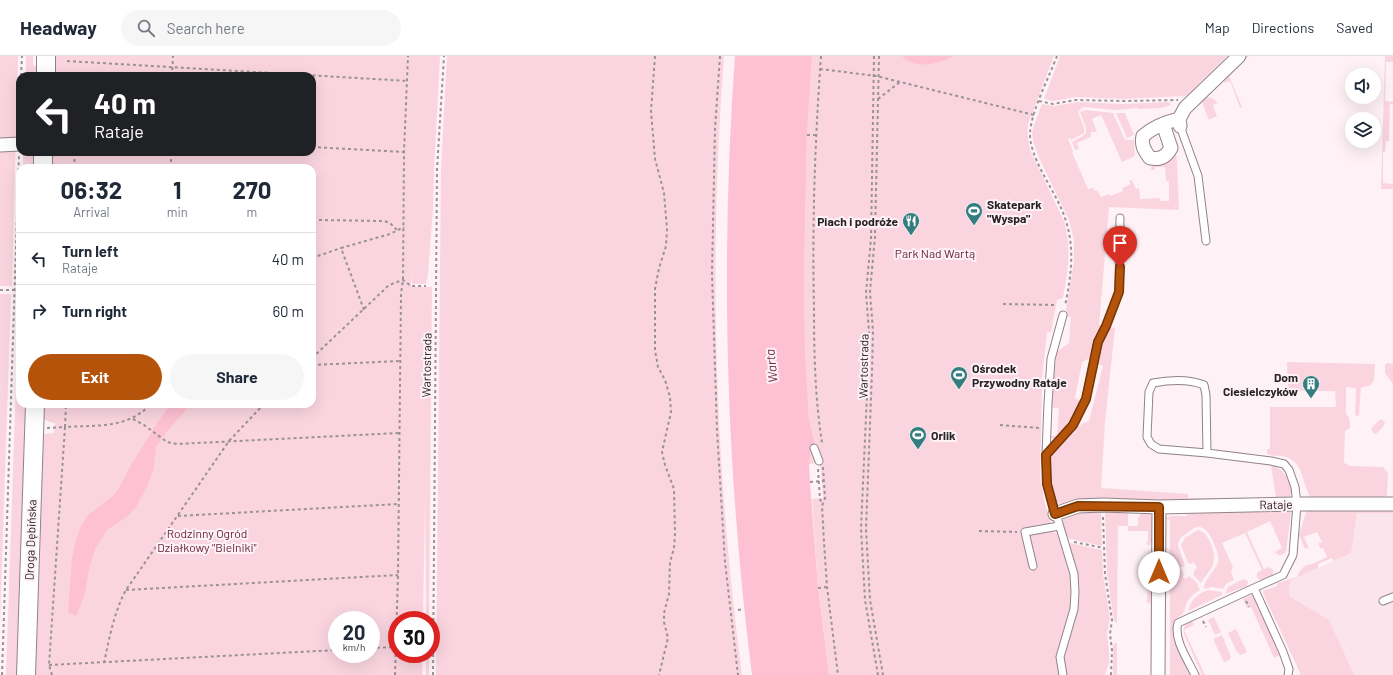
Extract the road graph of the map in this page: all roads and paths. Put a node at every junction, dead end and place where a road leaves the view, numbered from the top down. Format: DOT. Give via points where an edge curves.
graph roads {
  1 [pos="22,56"];
  2 [pos="46,56"];
  3 [pos="173,56"];
  4 [pos="408,56"];
  5 [pos="444,56"];
  6 [pos="655,56"];
  7 [pos="720,56"];
  8 [pos="821,56"];
  9 [pos="874,56"];
  10 [pos="878,56"];
  11 [pos="1057,56"];
  12 [pos="1239,56"];
  13 [pos="68,61"];
  14 [pos="172,67"];
  15 [pos="820,69"];
  16 [pos="21,72"];
  17 [pos="46,72"];
  18 [pos="172,72"];
  19 [pos="256,72"];
  20 [pos="316,76"];
  21 [pos="874,76"];
  22 [pos="878,77"];
  23 [pos="408,81"];
  24 [pos="900,82"];
  25 [pos="878,99"];
  26 [pos="1195,99"];
  27 [pos="1039,101"];
  28 [pos="1034,115"];
  29 [pos="1173,122"];
  30 [pos="807,135"];
  31 [pos="817,135"];
  32 [pos="16,144"];
  33 [pos="0,145"];
  34 [pos="316,147"];
  35 [pos="404,152"];
  36 [pos="1120,218"];
  37 [pos="319,220"];
  38 [pos="404,227"];
  39 [pos="397,230"];
  40 [pos="1206,241"];
  41 [pos="341,248"];
  42 [pos="316,257"];
  43 [pos="16,261"];
  44 [pos="403,280"];
  45 [pos="426,286"];
  46 [pos="0,290"];
  47 [pos="15,290"];
  48 [pos="1004,304"];
  49 [pos="1056,305"];
  50 [pos="364,310"];
  51 [pos="1062,315"];
  52 [pos="316,354"];
  53 [pos="400,361"];
  54 [pos="316,366"];
  55 [pos="1002,384"];
  56 [pos="997,386"];
  57 [pos="35,408"];
  58 [pos="66,408"];
  59 [pos="147,408"];
  60 [pos="260,408"];
  61 [pos="132,419"];
  62 [pos="1000,425"];
  63 [pos="65,427"];
  64 [pos="34,428"];
  65 [pos="1041,428"];
  66 [pos="399,433"];
  67 [pos="229,441"];
  68 [pos="822,446"];
  69 [pos="814,448"];
  70 [pos="1207,454"];
  71 [pos="1046,455"];
  72 [pos="821,462"];
  73 [pos="819,481"];
  74 [pos="824,481"];
  75 [pos="810,482"];
  76 [pos="398,504"];
  77 [pos="1297,504"];
  78 [pos="1393,504"];
  79 [pos="1103,505"];
  80 [pos="822,506"];
  81 [pos="1159,507"];
  82 [pos="177,516"];
  83 [pos="1057,520"];
  84 [pos="979,531"];
  85 [pos="1017,532"];
  86 [pos="1074,542"];
  87 [pos="1104,548"];
  88 [pos="1033,566"];
  89 [pos="398,575"];
  90 [pos="828,587"];
  91 [pos="818,588"];
  92 [pos="1254,588"];
  93 [pos="126,590"];
  94 [pos="1393,597"];
  95 [pos="1246,600"];
  96 [pos="1383,601"];
  97 [pos="1249,607"];
  98 [pos="744,609"];
  99 [pos="738,610"];
  100 [pos="396,611"];
  101 [pos="1202,620"];
  102 [pos="1206,627"];
  103 [pos="328,651"];
  104 [pos="104,663"];
  105 [pos="395,663"];
  106 [pos="49,665"];
  107 [pos="2,675"];
  108 [pos="26,675"];
  109 [pos="52,675"];
  110 [pos="395,675"];
  111 [pos="433,675"];
  112 [pos="659,675"];
  113 [pos="738,675"];
  114 [pos="838,675"];
  115 [pos="878,675"];
  116 [pos="884,675"];
  117 [pos="1063,675"];
  118 [pos="1112,675"];
  119 [pos="1158,675"];
  120 [pos="1195,675"];
  121 [pos="1288,675"];
  1 -- 16 [label="path"];
  2 -- 17 [label="street"];
  3 -- 14 [label="path"];
  4 -- 23 [label="path"];
  5 -- 111 [label="path, Wartostrada" via="437,169"];
  6 -- 112 [label="path" via="651,111 655,159 664,193 667,229 666,246 655,289 655,350 658,367 670,397 671,412 662,452 674,488 675,534 664,613 668,638"];
  7 -- 113 [label="path" via="712,274 716,430 725,562"];
  8 -- 15 [label="path"];
  9 -- 21 [label="path, Wartostrada"];
  10 -- 22 [label="path, Wartostrada"];
  11 -- 27 [label="path"];
  12 -- 26 [label="street"];
  13 -- 14 [label="path"];
  14 -- 18 [label="path"];
  14 -- 19 [label="path"];
  15 -- 21 [label="path"];
  15 -- 31 [label="path"];
  20 -- 23 [label="path"];
  21 -- 22 [label="path"];
  21 -- 115 [label="path, Wartostrada" via="871,239 866,293 868,365 861,528 865,600"];
  22 -- 24 [label="path"];
  22 -- 25 [label="path, Wartostrada"];
  23 -- 35 [label="path"];
  24 -- 25 [label="path"];
  24 -- 28 [label="path"];
  25 -- 116 [label="path, Wartostrada" via="875,236 870,292 873,331 866,535 870,600"];
  26 -- 27 [label="path" via="1076,100 1053,104"];
  26 -- 29 [label="street"];
  27 -- 28 [label="path"];
  28 -- 51 [label="path" via="1030,142 1062,208 1071,237 1070,271"];
  29 -- 40 [label="lane" via="1198,176"];
  30 -- 31 [label="path"];
  31 -- 68 [label="path" via="814,354"];
  32 -- 33 [label="street"];
  34 -- 35 [label="path"];
  35 -- 38 [label="path"];
  36 -- 71 [label="lane" via="1119,292 1098,342 1086,399 1073,425"];
  37 -- 39 [label="path" via="384,221"];
  38 -- 39 [label="path"];
  38 -- 44 [label="path"];
  39 -- 41 [label="path"];
  41 -- 42 [label="path"];
  41 -- 50 [label="path"];
  43 -- 47 [label="path"];
  44 -- 45 [label="path" via="411,286"];
  44 -- 50 [label="path" via="388,286"];
  44 -- 53 [label="path"];
  46 -- 47 [label="path"];
  47 -- 107 [label="path"];
  48 -- 49 [label="path"];
  50 -- 52 [label="path"];
  51 -- 71 [label="lane" via="1051,359"];
  53 -- 54 [label="path"];
  53 -- 66 [label="path"];
  55 -- 56 [label="path" via="991,383 991,386"];
  57 -- 64 [label="street, Droga Dębińska"];
  58 -- 63 [label="path"];
  59 -- 61 [label="path"];
  60 -- 67 [label="path"];
  61 -- 63 [label="path"];
  61 -- 67 [label="path" via="167,442 177,444"];
  62 -- 65 [label="path"];
  63 -- 64 [label="path"];
  63 -- 106 [label="path"];
  64 -- 108 [label="street, Droga Dębińska"];
  66 -- 67 [label="path"];
  66 -- 76 [label="path"];
  67 -- 82 [label="path"];
  69 -- 72 [label="lane"];
  70 -- 70 [label="lane" via="1160,449 1151,444 1147,437 1149,392 1153,383 1196,382 1204,385"];
  70 -- 77 [label="lane" via="1271,460 1284,464 1295,487"];
  71 -- 83 [label="lane" via="1047,484"];
  72 -- 73 [label="path" via="818,463"];
  72 -- 74 [label="path"];
  73 -- 74 [label="path"];
  73 -- 75 [label="path"];
  73 -- 80 [label="path"];
  74 -- 80 [label="path"];
  76 -- 82 [label="path"];
  76 -- 89 [label="path"];
  77 -- 78 [label="street, Rataje"];
  77 -- 81 [label="street, Rataje"];
  77 -- 92 [label="lane" via="1293,555 1284,575"];
  79 -- 81 [label="street, Rataje"];
  79 -- 83 [label="street, Rataje" via="1078,506"];
  79 -- 87 [label="path"];
  80 -- 90 [label="path"];
  81 -- 119 [label="street"];
  82 -- 93 [label="path"];
  83 -- 88 [label="lane" via="1025,532"];
  83 -- 117 [label="lane" via="1074,574 1075,592 1074,609 1060,657"];
  84 -- 85 [label="path"];
  86 -- 87 [label="path"];
  87 -- 118 [label="path" via="1112,620"];
  89 -- 93 [label="path"];
  89 -- 100 [label="path"];
  90 -- 91 [label="path"];
  90 -- 114 [label="path"];
  92 -- 120 [label="lane" via="1178,623 1177,637"];
  92 -- 121 [label="lane" via="1283,652 1289,669"];
  93 -- 104 [label="path"];
  94 -- 96 [label="lane"];
  95 -- 97 [label="path"];
  98 -- 99 [label="path"];
  101 -- 102 [label="path"];
  103 -- 104 [label="path"];
  104 -- 106 [label="path"];
  105 -- 110 [label="path"];
  106 -- 109 [label="path"];
}
